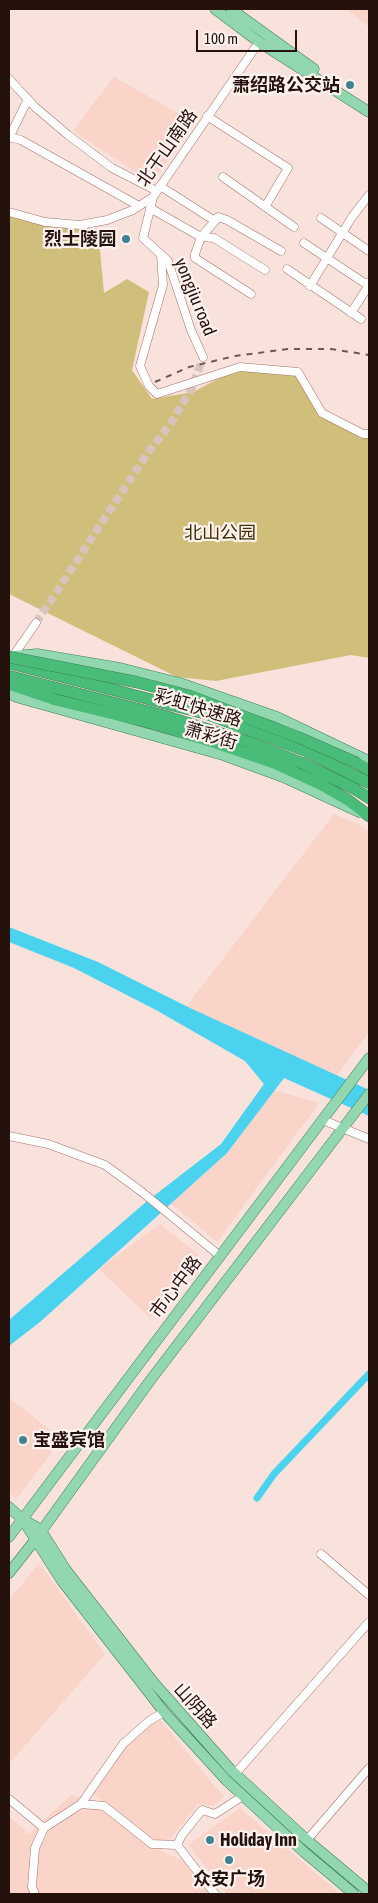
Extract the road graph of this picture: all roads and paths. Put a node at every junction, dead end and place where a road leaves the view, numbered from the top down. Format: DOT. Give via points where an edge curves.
graph roads {
  1 [pos="215,9"];
  2 [pos="231,9"];
  3 [pos="259,42"];
  4 [pos="9,79"];
  5 [pos="28,99"];
  6 [pos="369,105"];
  7 [pos="369,112"];
  8 [pos="207,116"];
  9 [pos="9,137"];
  10 [pos="222,177"];
  11 [pos="157,192"];
  12 [pos="369,195"];
  13 [pos="139,206"];
  14 [pos="265,207"];
  15 [pos="150,208"];
  16 [pos="9,212"];
  17 [pos="321,218"];
  18 [pos="215,221"];
  19 [pos="294,227"];
  20 [pos="342,233"];
  21 [pos="201,238"];
  22 [pos="304,243"];
  23 [pos="280,251"];
  24 [pos="369,251"];
  25 [pos="161,255"];
  26 [pos="327,258"];
  27 [pos="287,269"];
  28 [pos="265,270"];
  29 [pos="369,284"];
  30 [pos="310,286"];
  31 [pos="251,294"];
  32 [pos="351,313"];
  33 [pos="361,319"];
  34 [pos="203,357"];
  35 [pos="369,434"];
  36 [pos="36,624"];
  37 [pos="10,658"];
  38 [pos="9,676"];
  39 [pos="9,684"];
  40 [pos="9,693"];
  41 [pos="369,761"];
  42 [pos="369,770"];
  43 [pos="369,783"];
  44 [pos="369,798"];
  45 [pos="369,817"];
  46 [pos="369,1058"];
  47 [pos="369,1094"];
  48 [pos="322,1120"];
  49 [pos="344,1128"];
  50 [pos="9,1136"];
  51 [pos="369,1139"];
  52 [pos="220,1256"];
  53 [pos="9,1507"];
  54 [pos="22,1520"];
  55 [pos="38,1536"];
  56 [pos="9,1537"];
  57 [pos="321,1554"];
  58 [pos="9,1573"];
  59 [pos="369,1595"];
  60 [pos="369,1622"];
  61 [pos="164,1712"];
  62 [pos="369,1768"];
  63 [pos="235,1774"];
  64 [pos="243,1796"];
  65 [pos="9,1799"];
  66 [pos="81,1804"];
  67 [pos="44,1828"];
  68 [pos="307,1840"];
  69 [pos="177,1845"];
  70 [pos="369,1892"];
  71 [pos="34,1894"];
  72 [pos="215,1894"];
  73 [pos="354,1894"];
  1 -- 3 [label="main road"];
  2 -- 6 [label="main road" via="304,63"];
  3 -- 7 [label="main road"];
  3 -- 8 [label="street, 北干山南路"];
  4 -- 5 [label="street"];
  5 -- 9 [label="street"];
  5 -- 11 [label="street" via="112,168"];
  8 -- 11 [label="street, 北干山南路"];
  8 -- 14 [label="street" via="288,168"];
  9 -- 13 [label="street" via="21,140"];
  10 -- 14 [label="street"];
  11 -- 13 [label="street, 北干山南路"];
  11 -- 15 [label="street, yongjiu road"];
  11 -- 18 [label="street"];
  12 -- 20 [label="street"];
  13 -- 16 [label="street, 北干山南路" via="107,220 80,225 45,222"];
  14 -- 19 [label="street"];
  15 -- 21 [label="street"];
  15 -- 25 [label="street, yongjiu road" via="143,238"];
  17 -- 20 [label="street"];
  18 -- 21 [label="street"];
  18 -- 23 [label="street" via="218,217 227,220"];
  20 -- 24 [label="street"];
  20 -- 26 [label="street"];
  21 -- 28 [label="street" via="214,238"];
  21 -- 31 [label="street" via="195,258"];
  22 -- 26 [label="street"];
  25 -- 34 [label="street, yongjiu road" via="168,261"];
  25 -- 35 [label="street" via="163,285 140,366 156,394 240,366 298,372 322,413"];
  26 -- 29 [label="street"];
  26 -- 30 [label="street"];
  27 -- 30 [label="street"];
  29 -- 32 [label="street"];
  30 -- 32 [label="street"];
  32 -- 33 [label="street"];
  36 -- 37 [label="street"];
  37 -- 41 [label="main road" via="37,654 120,668 180,683 277,717"];
  37 -- 42 [label="highway, bridge" via="127,680 190,696 300,738"];
  37 -- 43 [label="highway, 彩虹快速路" via="207,714 272,737"];
  38 -- 44 [label="highway, 彩虹快速路" via="205,727 274,751"];
  39 -- 45 [label="highway" via="56,700 159,725 274,763 348,800"];
  40 -- 45 [label="main road, 萧彩街" via="223,755 283,777"];
  46 -- 48 [label="main road, 市心中路"];
  47 -- 49 [label="main road, 市心中路"];
  48 -- 49 [label="street"];
  48 -- 52 [label="main road, 市心中路"];
  49 -- 51 [label="street"];
  49 -- 55 [label="main road, 市心中路" via="149,1382"];
  50 -- 52 [label="street" via="48,1144 105,1165"];
  52 -- 54 [label="main road, 市心中路"];
  53 -- 54 [label="main road, 山阴路"];
  54 -- 55 [label="main road, 山阴路"];
  54 -- 56 [label="main road, 市心中路"];
  55 -- 58 [label="main road, 市心中路"];
  55 -- 61 [label="main road, 山阴路" via="62,1581"];
  55 -- 63 [label="main road, 山阴路" via="154,1683"];
  57 -- 59 [label="street"];
  60 -- 63 [label="street"];
  61 -- 64 [label="main road, 山阴路"];
  61 -- 66 [label="street" via="123,1744"];
  62 -- 68 [label="street"];
  63 -- 68 [label="main road, 山阴路"];
  64 -- 69 [label="street" via="215,1814 202,1810"];
  64 -- 73 [label="main road, 山阴路"];
  65 -- 67 [label="street"];
  66 -- 67 [label="street"];
  66 -- 69 [label="street" via="104,1806 152,1844"];
  67 -- 71 [label="street" via="35,1848"];
  68 -- 70 [label="main road, 山阴路"];
  69 -- 72 [label="street"];
}
